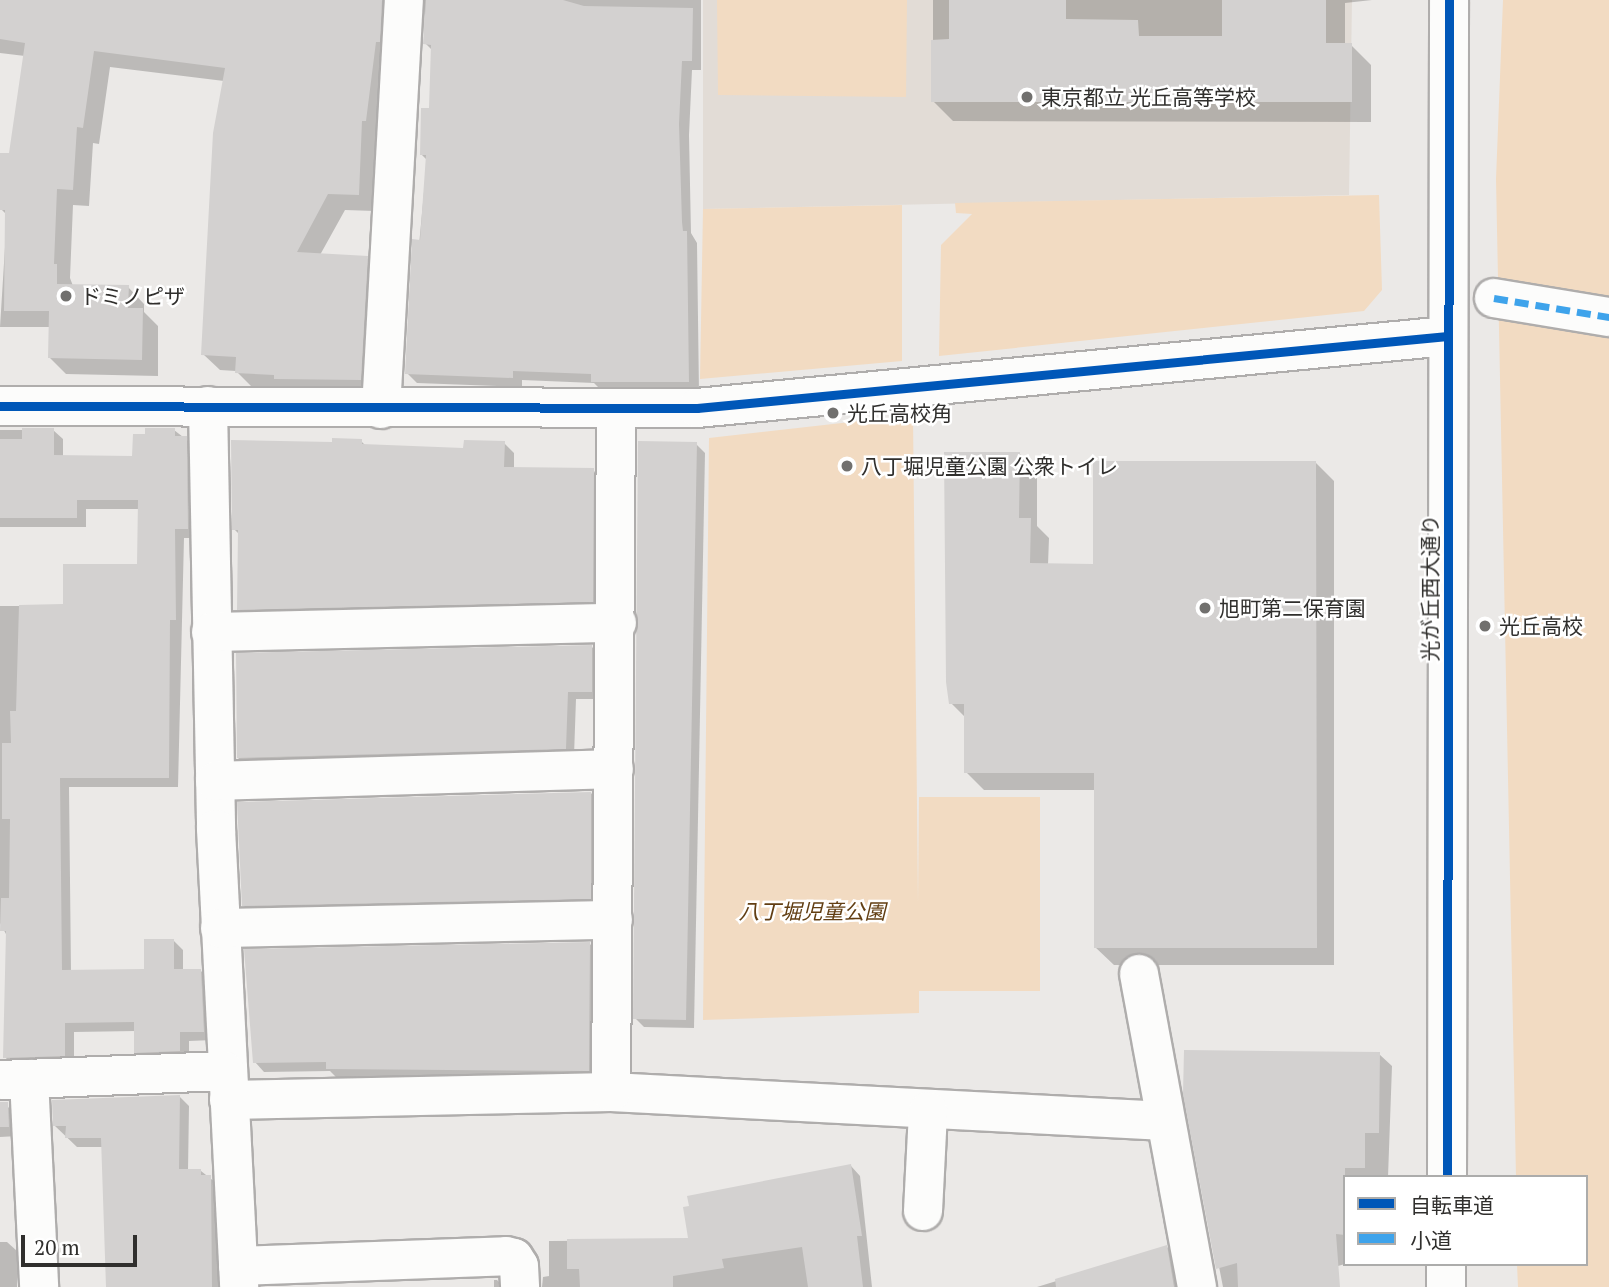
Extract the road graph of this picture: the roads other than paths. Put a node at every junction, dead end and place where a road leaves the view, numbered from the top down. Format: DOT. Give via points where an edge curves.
graph roads {
  1 [pos="404,0"];
  2 [pos="1449,0"];
  3 [pos="1494,298"];
  4 [pos="1609,317"];
  5 [pos="1448,336"];
  6 [pos="0,406"];
  7 [pos="208,406"];
  8 [pos="382,409"];
  9 [pos="616,409"];
  10 [pos="617,623"];
  11 [pos="211,632"];
  12 [pos="614,769"];
  13 [pos="215,781"];
  14 [pos="613,920"];
  15 [pos="220,928"];
  16 [pos="1139,974"];
  17 [pos="15,1080"];
  18 [pos="227,1086"];
  19 [pos="611,1092"];
  20 [pos="928,1111"];
  21 [pos="1165,1121"];
  22 [pos="1447,1175"];
  23 [pos="923,1211"];
  24 [pos="1446,1266"];
  25 [pos="238,1277"];
  26 [pos="39,1287"];
  27 [pos="520,1287"];
  28 [pos="1197,1287"];
  29 [pos="1446,1287"];
  1 -- 8 [label="street"];
  2 -- 5 [label="street, 光が丘西大通り"];
  3 -- 4 [label="street"];
  5 -- 9 [label="street" via="1062,376 697,408"];
  5 -- 22 [label="street, 光が丘西大通り"];
  6 -- 7 [label="street"];
  7 -- 8 [label="street"];
  7 -- 11 [label="street"];
  8 -- 9 [label="street"];
  9 -- 10 [label="street"];
  10 -- 11 [label="street"];
  10 -- 12 [label="street"];
  11 -- 13 [label="street"];
  12 -- 13 [label="street"];
  12 -- 14 [label="street"];
  13 -- 15 [label="street"];
  14 -- 15 [label="street"];
  14 -- 19 [label="street"];
  15 -- 18 [label="street"];
  16 -- 21 [label="street"];
  17 -- 18 [label="street"];
  17 -- 26 [label="street"];
  18 -- 19 [label="street"];
  18 -- 25 [label="street"];
  19 -- 20 [label="street"];
  20 -- 21 [label="street"];
  20 -- 23 [label="street"];
  21 -- 28 [label="street"];
  24 -- 29 [label="street"];
  25 -- 27 [label="street" via="506,1256 519,1266"];
}
